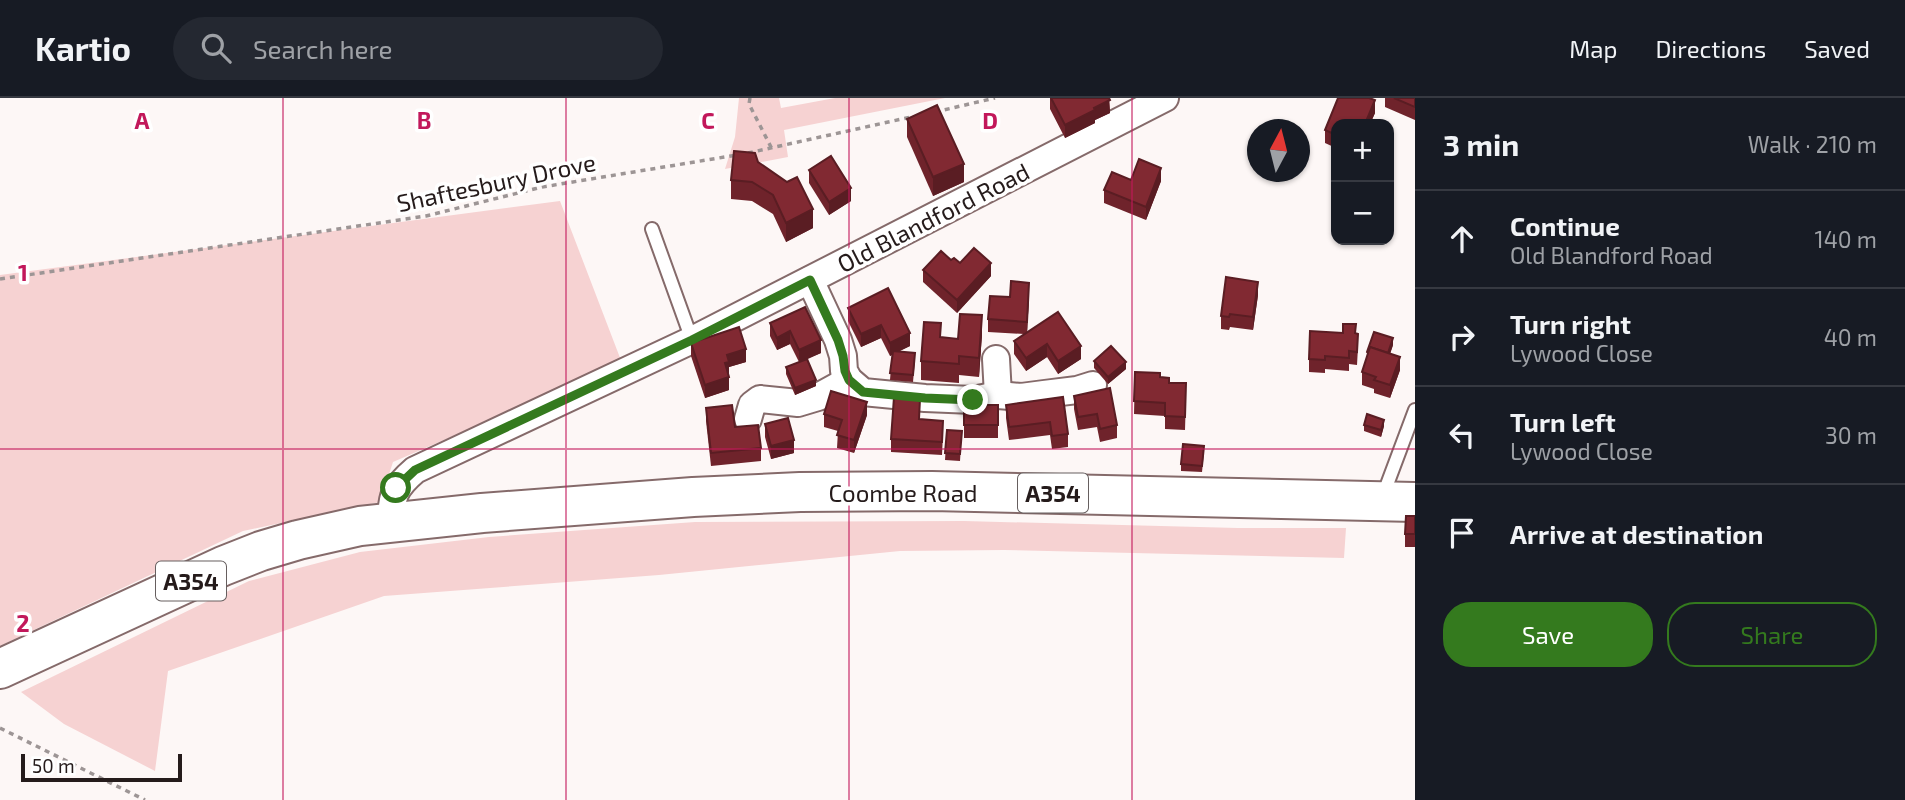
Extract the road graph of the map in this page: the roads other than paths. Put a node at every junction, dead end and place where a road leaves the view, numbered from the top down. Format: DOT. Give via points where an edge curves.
graph roads {
  1 [pos="1166,98"];
  2 [pos="652,229"];
  3 [pos="810,280"];
  4 [pos="692,340"];
  5 [pos="996,359"];
  6 [pos="849,380"];
  7 [pos="1093,385"];
  8 [pos="998,395"];
  9 [pos="751,402"];
  10 [pos="1415,410"];
  11 [pos="1398,502"];
  12 [pos="392,523"];
  13 [pos="0,669"];
  1 -- 3 [label="street, Old Blandford Road"];
  2 -- 4 [label="lane"];
  3 -- 4 [label="street, Old Blandford Road"];
  3 -- 6 [label="street" via="838,340"];
  4 -- 12 [label="street, Old Blandford Road" via="415,470 396,488"];
  5 -- 8 [label="street"];
  6 -- 8 [label="street" via="863,392 973,400"];
  6 -- 9 [label="street" via="818,397 797,402"];
  7 -- 8 [label="street" via="1033,396"];
  10 -- 11 [label="lane"];
  11 -- 12 [label="highway, Coombe Road / A354" via="861,491 693,497"];
  12 -- 13 [label="highway, A354" via="327,532 261,551"];
}
